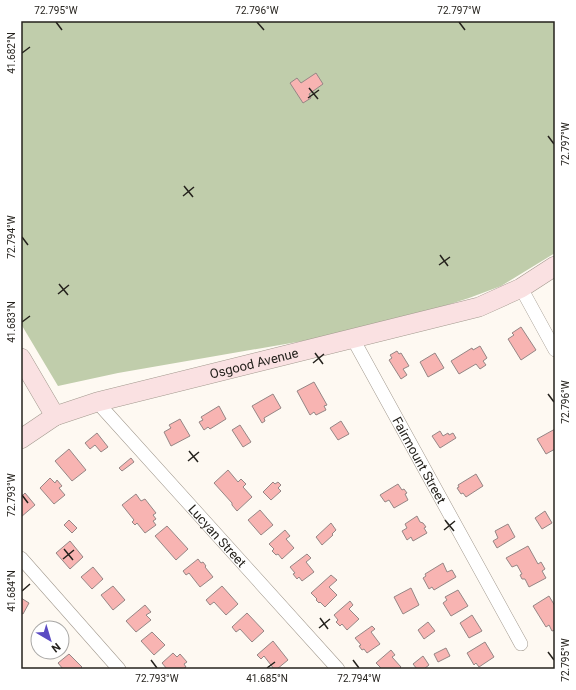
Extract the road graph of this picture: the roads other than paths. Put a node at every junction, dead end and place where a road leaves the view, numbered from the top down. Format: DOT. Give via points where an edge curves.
graph roads {
  1 [pos="555,266"];
  2 [pos="521,288"];
  3 [pos="353,339"];
  4 [pos="555,350"];
  5 [pos="21,358"];
  6 [pos="97,402"];
  7 [pos="55,416"];
  8 [pos="21,439"];
  9 [pos="21,558"];
  10 [pos="521,644"];
  11 [pos="119,669"];
  12 [pos="338,669"];
  1 -- 2 [label="street, Osgood Avenue"];
  2 -- 3 [label="street, Osgood Avenue" via="479,307"];
  2 -- 4 [label="street"];
  3 -- 6 [label="street, Osgood Avenue"];
  3 -- 10 [label="street, Fairmount Street"];
  5 -- 7 [label="street"];
  6 -- 7 [label="street, Osgood Avenue"];
  6 -- 12 [label="street, Lucyan Street"];
  7 -- 8 [label="street, Osgood Avenue"];
  9 -- 11 [label="street"];
}
